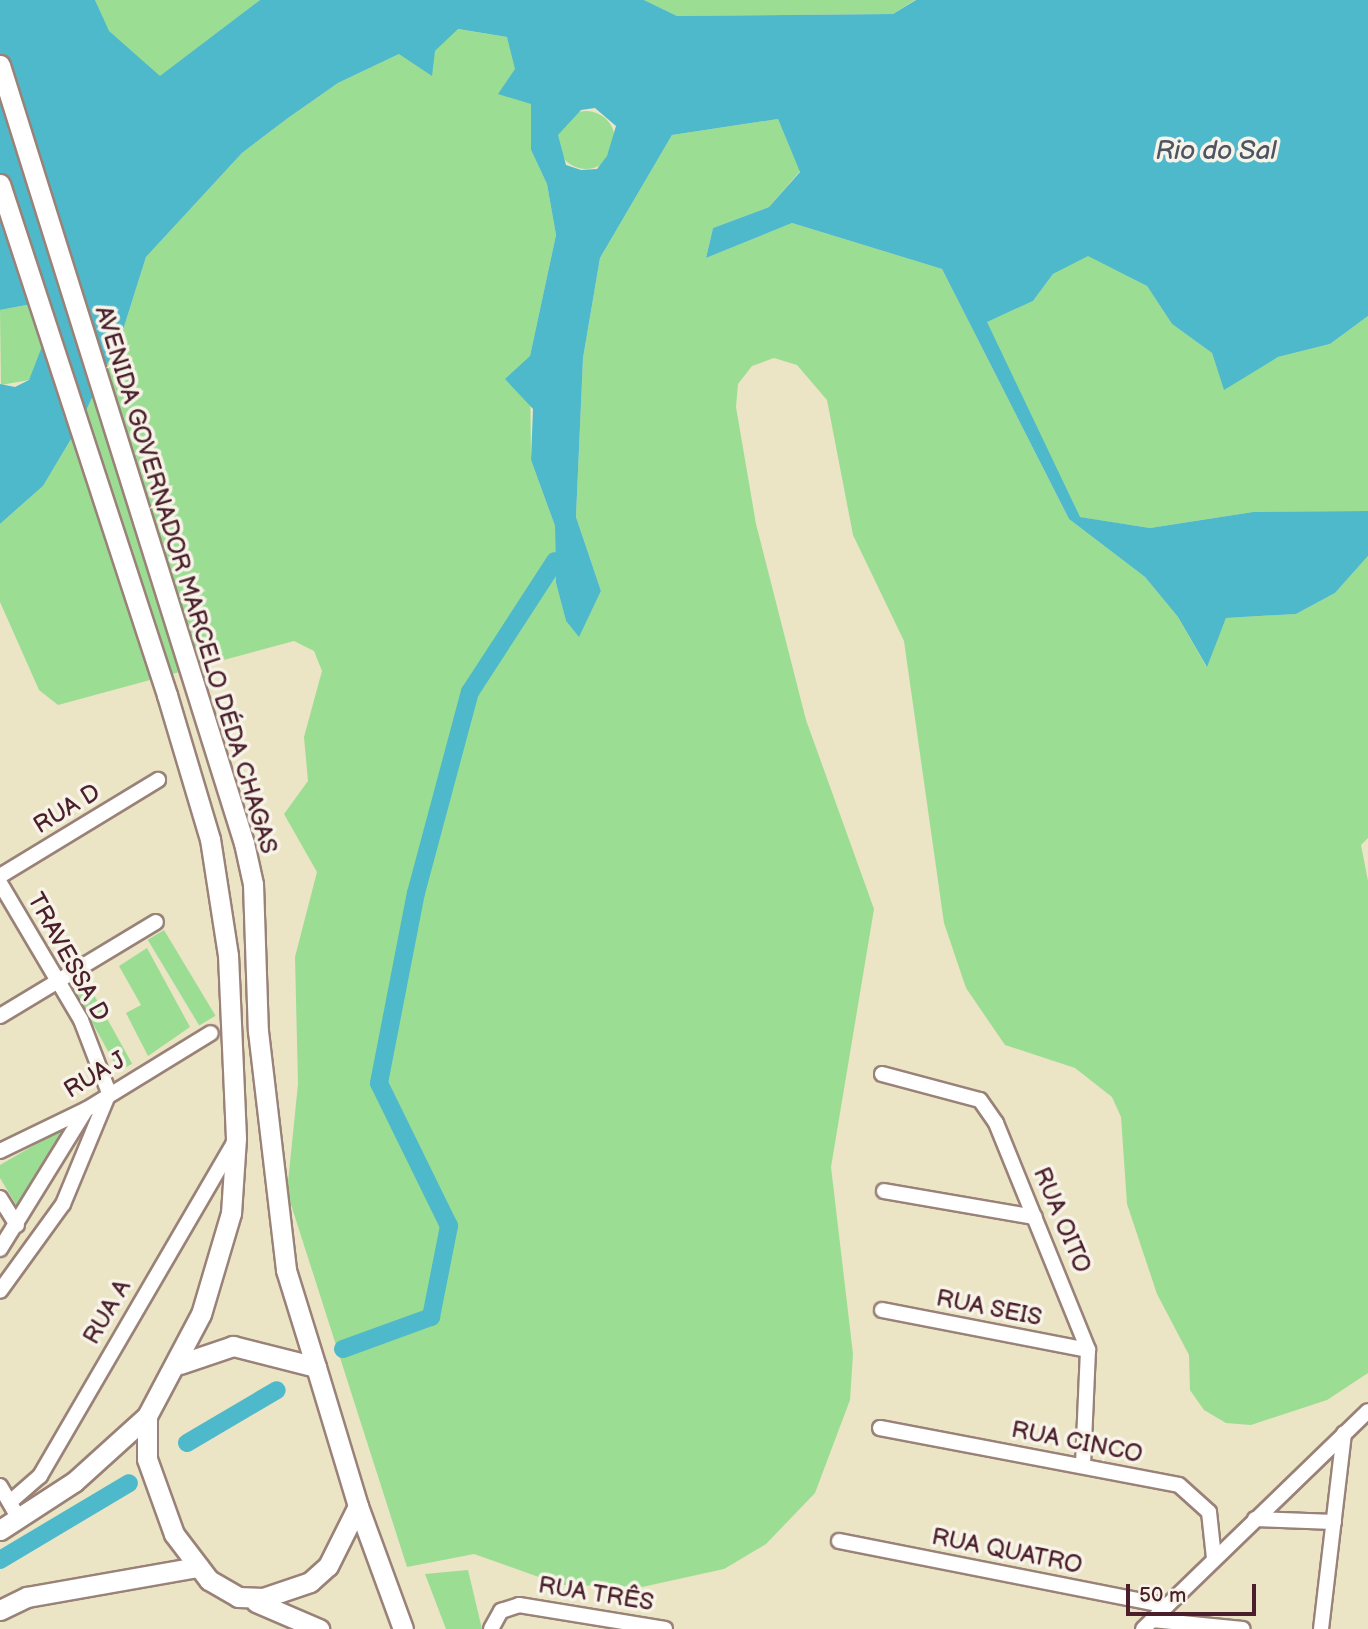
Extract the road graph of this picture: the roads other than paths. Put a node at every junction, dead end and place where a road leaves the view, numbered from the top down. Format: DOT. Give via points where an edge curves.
graph roads {
  1 [pos="0,65"];
  2 [pos="0,184"];
  3 [pos="158,780"];
  4 [pos="0,876"];
  5 [pos="0,883"];
  6 [pos="156,922"];
  7 [pos="57,980"];
  8 [pos="0,1016"];
  9 [pos="211,1033"];
  10 [pos="882,1073"];
  11 [pos="109,1093"];
  12 [pos="87,1109"];
  13 [pos="236,1138"];
  14 [pos="0,1151"];
  15 [pos="884,1191"];
  16 [pos="0,1198"];
  17 [pos="1035,1217"];
  18 [pos="17,1225"];
  19 [pos="0,1250"];
  20 [pos="0,1291"];
  21 [pos="882,1310"];
  22 [pos="1088,1350"];
  23 [pos="180,1364"];
  24 [pos="316,1367"];
  25 [pos="1368,1410"];
  26 [pos="146,1416"];
  27 [pos="880,1428"];
  28 [pos="1344,1433"];
  29 [pos="1083,1465"];
  30 [pos="0,1486"];
  31 [pos="10,1502"];
  32 [pos="358,1506"];
  33 [pos="1255,1519"];
  34 [pos="20,1521"];
  35 [pos="1334,1522"];
  36 [pos="0,1530"];
  37 [pos="839,1541"];
  38 [pos="1214,1558"];
  39 [pos="198,1567"];
  40 [pos="238,1597"];
  41 [pos="1167,1606"];
  42 [pos="0,1610"];
  43 [pos="1147,1625"];
  44 [pos="319,1629"];
  45 [pos="403,1629"];
  46 [pos="491,1629"];
  47 [pos="665,1629"];
  48 [pos="1243,1629"];
  49 [pos="1321,1629"];
  1 -- 24 [label="main road, AVENIDA GOVERNADOR MARCELO DÉDA CHAGAS" via="199,690 253,884 258,1031 286,1270"];
  2 -- 13 [label="main road" via="167,695 212,852 228,955"];
  3 -- 4 [label="street, RUA D"];
  5 -- 7 [label="street, TRAVESSA D"];
  6 -- 7 [label="street"];
  7 -- 8 [label="street"];
  7 -- 11 [label="street, TRAVESSA D" via="81,1020"];
  9 -- 11 [label="street, RUA J"];
  10 -- 17 [label="street, RUA OITO" via="980,1100"];
  11 -- 12 [label="street, RUA J"];
  11 -- 20 [label="street" via="64,1204"];
  12 -- 14 [label="street, RUA J"];
  12 -- 18 [label="street"];
  13 -- 23 [label="main road" via="231,1213"];
  13 -- 31 [label="street, RUA A" via="40,1476"];
  15 -- 17 [label="street"];
  16 -- 18 [label="street"];
  17 -- 22 [label="street, RUA OITO"];
  18 -- 19 [label="street"];
  21 -- 22 [label="street, RUA SEIS"];
  22 -- 29 [label="street, RUA OITO"];
  23 -- 24 [label="main road" via="233,1346"];
  23 -- 26 [label="main road"];
  24 -- 32 [label="main road"];
  25 -- 28 [label="street"];
  26 -- 34 [label="main road"];
  26 -- 39 [label="main road" via="147,1459 157,1496"];
  27 -- 29 [label="street, RUA CINCO"];
  28 -- 33 [label="street"];
  28 -- 35 [label="street"];
  29 -- 38 [label="street, RUA CINCO" via="1179,1485 1197,1495 1209,1512"];
  30 -- 31 [label="street"];
  31 -- 34 [label="street"];
  32 -- 40 [label="main road" via="328,1566 310,1582 263,1598"];
  32 -- 45 [label="main road"];
  33 -- 35 [label="street"];
  33 -- 38 [label="street"];
  34 -- 36 [label="main road"];
  35 -- 49 [label="street"];
  37 -- 41 [label="street, RUA QUATRO"];
  38 -- 41 [label="street"];
  39 -- 40 [label="main road"];
  39 -- 42 [label="main road" via="27,1597"];
  40 -- 44 [label="main road"];
  41 -- 43 [label="street"];
  43 -- 48 [label="street"];
  46 -- 47 [label="street, RUA TRÊS" via="501,1611 519,1605"];
}
